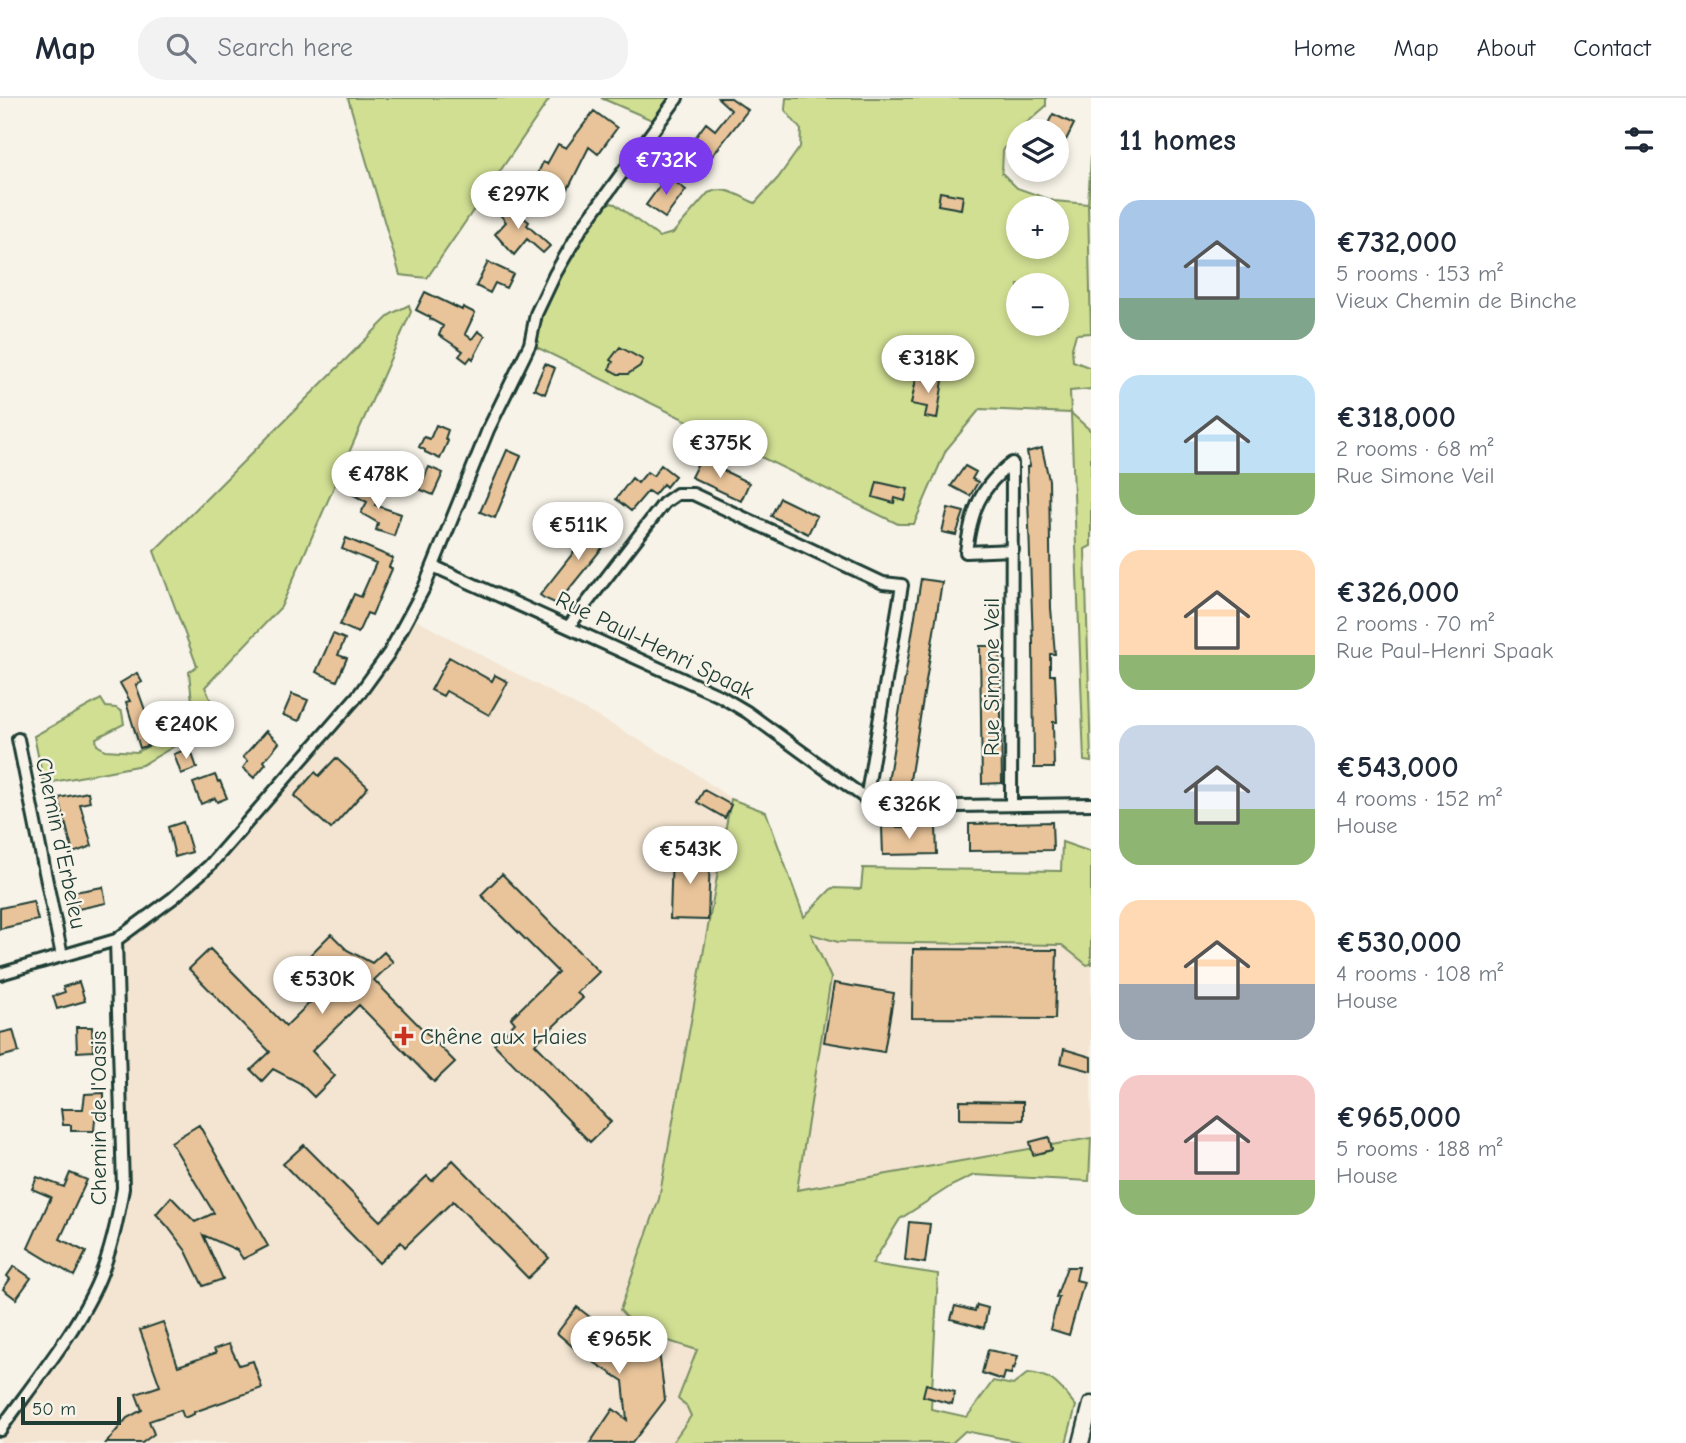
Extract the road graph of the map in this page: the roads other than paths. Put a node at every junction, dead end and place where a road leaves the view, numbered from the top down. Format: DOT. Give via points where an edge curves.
graph roads {
  1 [pos="677,98"];
  2 [pos="1013,550"];
  3 [pos="433,566"];
  4 [pos="569,626"];
  5 [pos="18,739"];
  6 [pos="866,800"];
  7 [pos="1011,804"];
  8 [pos="1091,804"];
  9 [pos="116,940"];
  10 [pos="62,956"];
  11 [pos="0,974"];
  12 [pos="1091,1404"];
  13 [pos="0,1430"];
  14 [pos="1081,1443"];
  1 -- 3 [label="street" via="581,229 555,274 536,314 530,344 488,430"];
  2 -- 2 [label="street, Rue Simone Veil" via="1012,476 1012,463 983,491 966,552"];
  2 -- 7 [label="street, Rue Simone Veil"];
  3 -- 4 [label="street, Rue Paul-Henri Spaak"];
  3 -- 9 [label="street" via="389,653 346,710 209,866"];
  4 -- 6 [label="street, Rue Paul-Henri Spaak" via="738,707"];
  4 -- 6 [label="street" via="664,503 677,494 693,494 883,583 902,585"];
  5 -- 10 [label="street, Chemin d'Erbeleu"];
  6 -- 7 [label="street, Rue Paul-Henri Spaak" via="889,807"];
  7 -- 8 [label="street, Rue Paul-Henri Spaak"];
  9 -- 10 [label="street"];
  9 -- 13 [label="street, Chemin de l'Oasis" via="123,1188 118,1223 87,1303"];
  10 -- 11 [label="street"];
  12 -- 14 [label="main road"];
}
